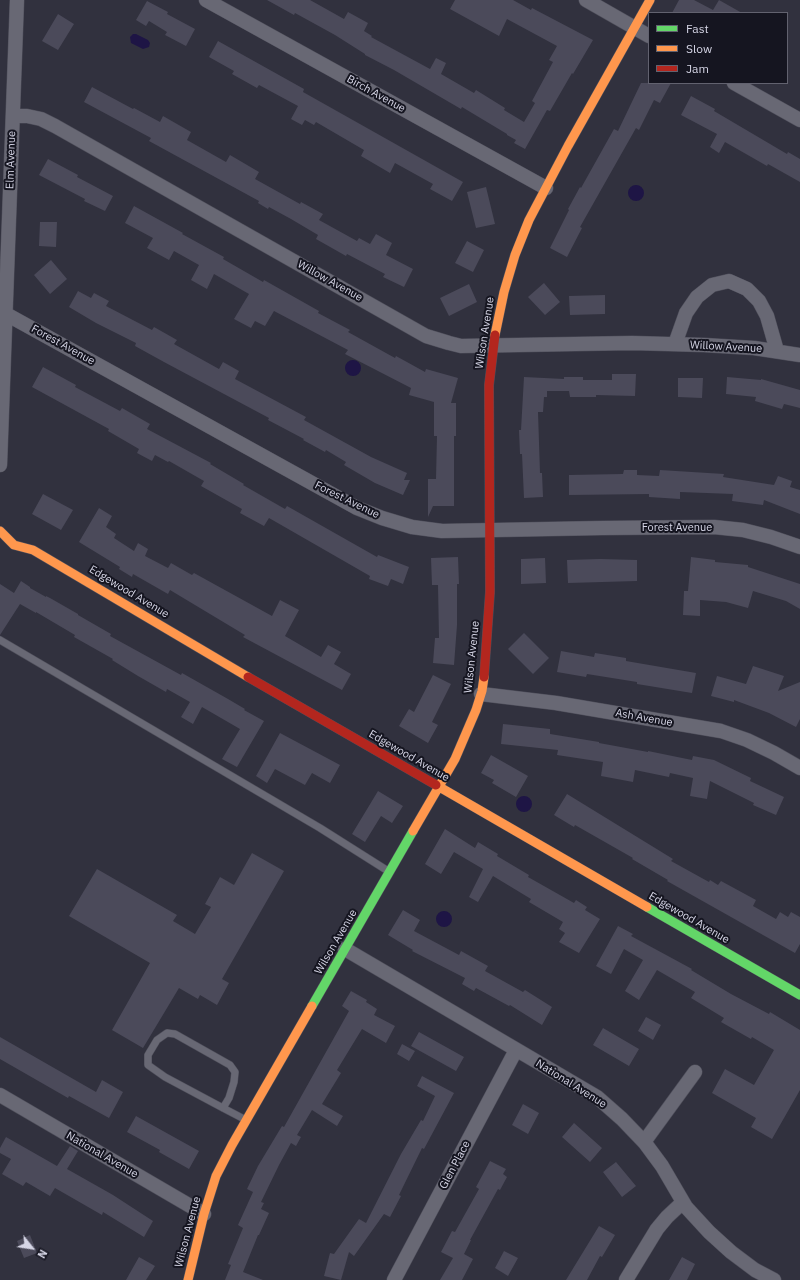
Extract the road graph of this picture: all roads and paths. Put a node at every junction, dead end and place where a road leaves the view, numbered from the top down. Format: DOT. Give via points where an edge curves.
graph roads {
  1 [pos="17,0"];
  2 [pos="206,0"];
  3 [pos="586,0"];
  4 [pos="650,0"];
  5 [pos="635,27"];
  6 [pos="648,35"];
  7 [pos="736,84"];
  8 [pos="12,116"];
  9 [pos="800,120"];
  10 [pos="546,188"];
  11 [pos="6,314"];
  12 [pos="675,344"];
  13 [pos="493,346"];
  14 [pos="777,351"];
  15 [pos="800,355"];
  16 [pos="0,465"];
  17 [pos="489,530"];
  18 [pos="3,534"];
  19 [pos="800,547"];
  20 [pos="0,640"];
  21 [pos="481,694"];
  22 [pos="800,768"];
  23 [pos="439,787"];
  24 [pos="390,872"];
  25 [pos="345,949"];
  26 [pos="800,995"];
  27 [pos="516,1050"];
  28 [pos="695,1072"];
  29 [pos="0,1095"];
  30 [pos="223,1108"];
  31 [pos="246,1120"];
  32 [pos="644,1142"];
  33 [pos="683,1202"];
  34 [pos="204,1214"];
  35 [pos="188,1280"];
  36 [pos="394,1280"];
  37 [pos="626,1280"];
  38 [pos="774,1280"];
  1 -- 8 [label="street, Elm Avenue"];
  2 -- 10 [label="street, Birch Avenue"];
  3 -- 5 [label="street"];
  4 -- 5 [label="street, Wilson Avenue"];
  5 -- 6 [label="street"];
  5 -- 10 [label="street, Wilson Avenue"];
  7 -- 9 [label="street"];
  8 -- 11 [label="street, Elm Avenue"];
  8 -- 13 [label="street, Willow Avenue" via="41,119 55,126 426,336 461,346"];
  10 -- 13 [label="street, Wilson Avenue" via="515,255"];
  11 -- 16 [label="street, Elm Avenue"];
  11 -- 17 [label="street, Forest Avenue" via="357,508 412,526 442,531"];
  12 -- 13 [label="street, Willow Avenue"];
  12 -- 14 [label="street, Willow Avenue"];
  12 -- 14 [label="street, Willow Avenue" via="686,313 697,297 712,285 729,281 747,289 759,301"];
  13 -- 17 [label="street, Wilson Avenue" via="488,404"];
  14 -- 15 [label="street, Willow Avenue"];
  17 -- 19 [label="street, Forest Avenue" via="714,528 743,530"];
  17 -- 21 [label="street, Wilson Avenue" via="490,592"];
  18 -- 23 [label="street, Edgewood Avenue" via="14,545 33,550"];
  20 -- 24 [label="lane" via="320,828"];
  21 -- 22 [label="street, Ash Avenue" via="556,703 721,732 748,740"];
  21 -- 23 [label="street, Wilson Avenue" via="455,759"];
  23 -- 24 [label="street, Wilson Avenue"];
  23 -- 26 [label="street, Edgewood Avenue"];
  24 -- 25 [label="street, Wilson Avenue"];
  25 -- 27 [label="street, National Avenue"];
  25 -- 31 [label="street, Wilson Avenue"];
  27 -- 32 [label="street, National Avenue" via="597,1097"];
  27 -- 36 [label="street, Glen Place"];
  28 -- 32 [label="street"];
  29 -- 34 [label="street, National Avenue"];
  30 -- 30 [label="lane" via="234,1082 235,1072 230,1066 174,1034 167,1033 157,1040 148,1055 148,1065"];
  30 -- 31 [label="lane"];
  31 -- 34 [label="street, Wilson Avenue" via="216,1176"];
  32 -- 33 [label="street, National Avenue" via="662,1166"];
  33 -- 37 [label="street" via="658,1229"];
  33 -- 38 [label="street, National Avenue" via="709,1232 731,1252"];
  34 -- 35 [label="street, Wilson Avenue"];
}
